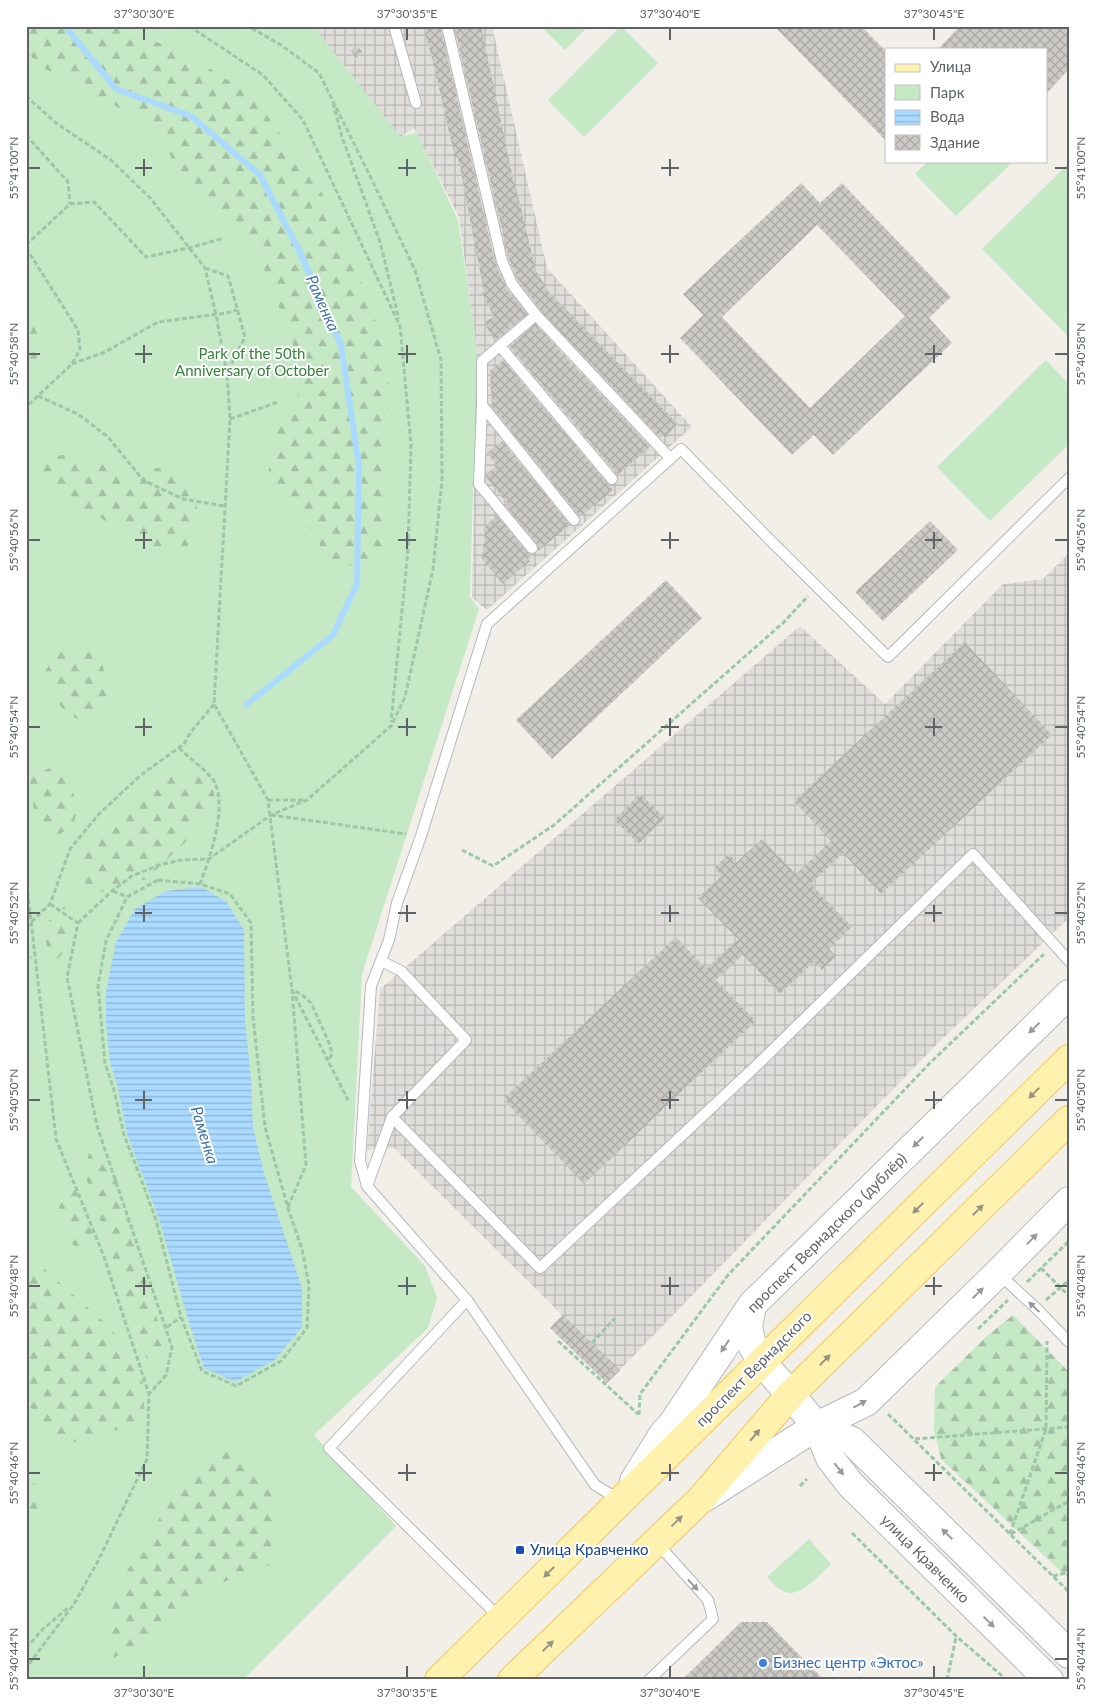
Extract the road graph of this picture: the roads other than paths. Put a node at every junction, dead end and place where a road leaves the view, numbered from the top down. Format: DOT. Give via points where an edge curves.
graph roads {
  1 [pos="394,26"];
  2 [pos="447,26"];
  3 [pos="416,103"];
  4 [pos="536,315"];
  5 [pos="500,346"];
  6 [pos="482,405"];
  7 [pos="670,458"];
  8 [pos="1069,478"];
  9 [pos="612,479"];
  10 [pos="574,520"];
  11 [pos="532,548"];
  12 [pos="381,961"];
  13 [pos="1069,961"];
  14 [pos="1069,994"];
  15 [pos="1069,1059"];
  16 [pos="392,1117"];
  17 [pos="1069,1120"];
  18 [pos="367,1186"];
  19 [pos="1069,1201"];
  20 [pos="998,1273"];
  21 [pos="467,1300"];
  22 [pos="752,1305"];
  23 [pos="1069,1342"];
  24 [pos="762,1362"];
  25 [pos="790,1394"];
  26 [pos="817,1426"];
  27 [pos="701,1499"];
  28 [pos="621,1501"];
  29 [pos="656,1542"];
  30 [pos="973,1560"];
  31 [pos="950,1584"];
  32 [pos="501,1619"];
  33 [pos="1069,1654"];
  34 [pos="439,1680"];
  35 [pos="512,1680"];
  36 [pos="649,1680"];
  37 [pos="1049,1680"];
  1 -- 3 [label="lane"];
  2 -- 4 [label="lane" via="502,261 512,284"];
  4 -- 5 [label="lane"];
  4 -- 7 [label="lane"];
  5 -- 6 [label="lane" via="482,361"];
  5 -- 9 [label="lane"];
  6 -- 10 [label="lane"];
  6 -- 11 [label="lane" via="479,484"];
  7 -- 8 [label="lane" via="681,449 888,657"];
  7 -- 12 [label="lane" via="487,624"];
  12 -- 16 [label="lane" via="401,971 466,1040"];
  12 -- 18 [label="lane" via="371,986 361,1126 360,1161"];
  13 -- 16 [label="lane" via="973,854 755,1067 540,1268"];
  14 -- 22 [label="street, проспект Вернадского (дублёр), one-way"];
  15 -- 24 [label="main road, проспект Вернадского, one-way"];
  16 -- 18 [label="lane"];
  25 -- 17 [label="main road, one-way"];
  18 -- 21 [label="lane"];
  20 -- 19 [label="street, one-way"];
  23 -- 20 [label="lane, one-way"];
  26 -- 20 [label="street, one-way" via="866,1402"];
  21 -- 28 [label="lane" via="595,1486"];
  21 -- 32 [label="lane" via="329,1448"];
  22 -- 24 [label="street, улица Кравченко" via="748,1327 752,1344"];
  22 -- 28 [label="street, проспект Вернадского (дублёр), one-way"];
  24 -- 25 [label="street, улица Кравченко"];
  24 -- 28 [label="main road, проспект Вернадского"];
  25 -- 26 [label="street, улица Кравченко"];
  27 -- 25 [label="main road, one-way"];
  26 -- 27 [label="street"];
  30 -- 26 [label="street, улица Кравченко, one-way" via="852,1441"];
  26 -- 31 [label="street, улица Кравченко, one-way" via="830,1458 851,1486"];
  29 -- 27 [label="main road, one-way"];
  28 -- 32 [label="main road, проспект Вернадского, one-way"];
  35 -- 29 [label="main road, one-way"];
  29 -- 36 [label="lane, one-way" via="708,1600 713,1619"];
  30 -- 31 [label="street"];
  30 -- 33 [label="street, улица Кравченко"];
  31 -- 37 [label="street, улица Кравченко, one-way"];
  32 -- 34 [label="main road, проспект Вернадского"];
}
